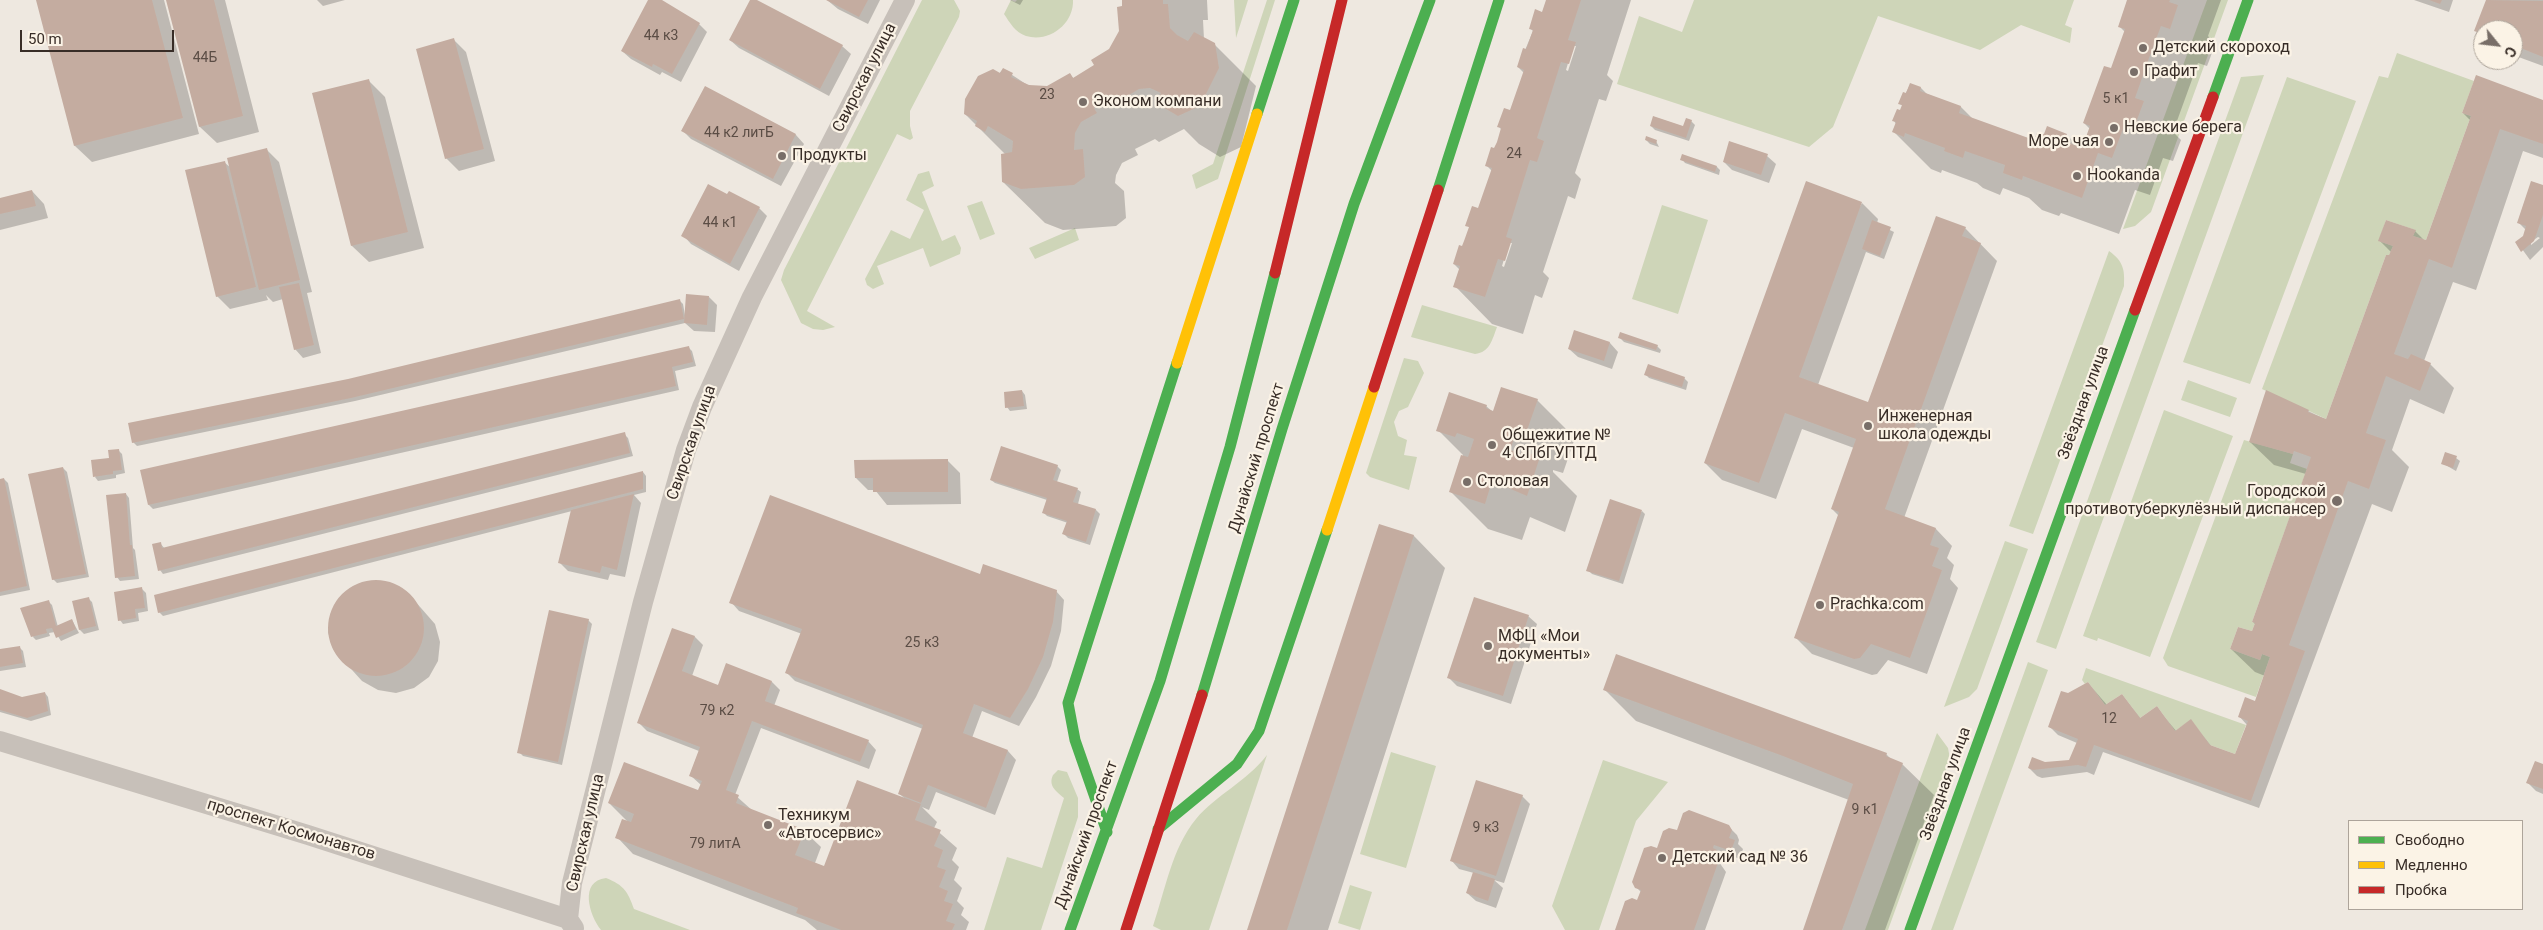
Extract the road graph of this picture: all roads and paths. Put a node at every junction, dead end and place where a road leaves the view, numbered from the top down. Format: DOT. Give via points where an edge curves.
graph roads {
  1 [pos="905,0"];
  2 [pos="1294,0"];
  3 [pos="1342,0"];
  4 [pos="1430,0"];
  5 [pos="1499,0"];
  6 [pos="2248,0"];
  7 [pos="0,741"];
  8 [pos="1158,830"];
  9 [pos="1107,832"];
  10 [pos="571,924"];
  11 [pos="1070,930"];
  12 [pos="1126,930"];
  13 [pos="1910,930"];
  1 -- 10 [label="street, Свирская улица" via="744,313 686,450 572,883"];
  2 -- 9 [label="main road" via="1068,703 1075,740"];
  3 -- 9 [label="main road, Дунайский проспект" via="1230,446 1160,681"];
  4 -- 8 [label="main road, Дунайский проспект" via="1354,204"];
  5 -- 8 [label="main road" via="1259,731 1237,764"];
  6 -- 13 [label="main road, Звёздная улица"];
  7 -- 10 [label="street, проспект Космонавтов" via="308,835"];
  8 -- 12 [label="main road, Дунайский проспект"];
  9 -- 11 [label="main road, Дунайский проспект"];
}
